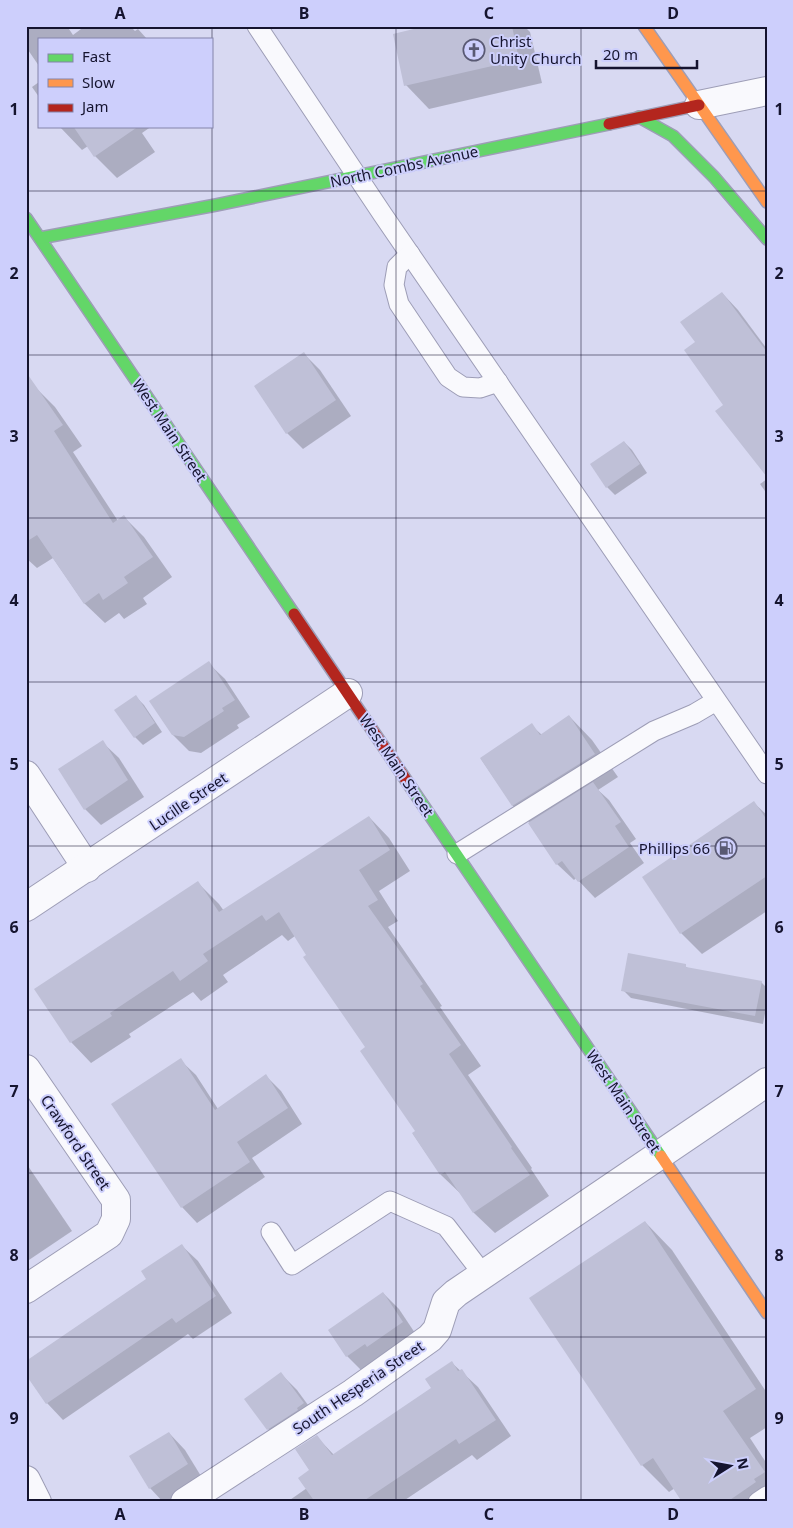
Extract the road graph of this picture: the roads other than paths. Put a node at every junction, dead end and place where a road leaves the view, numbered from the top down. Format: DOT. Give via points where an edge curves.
graph roads {
  1 [pos="257,26"];
  2 [pos="644,26"];
  3 [pos="767,91"];
  4 [pos="699,105"];
  5 [pos="640,117"];
  6 [pos="356,176"];
  7 [pos="767,202"];
  8 [pos="31,232"];
  9 [pos="767,239"];
  10 [pos="410,254"];
  11 [pos="498,382"];
  12 [pos="348,693"];
  13 [pos="716,701"];
  14 [pos="767,774"];
  15 [pos="26,775"];
  16 [pos="457,854"];
  17 [pos="87,868"];
  18 [pos="26,908"];
  19 [pos="26,1069"];
  20 [pos="767,1082"];
  21 [pos="660,1155"];
  22 [pos="271,1232"];
  23 [pos="483,1274"];
  24 [pos="26,1289"];
  25 [pos="767,1313"];
  26 [pos="26,1480"];
  27 [pos="767,1496"];
  28 [pos="38,1502"];
  29 [pos="185,1502"];
  30 [pos="758,1502"];
  1 -- 6 [label="lane"];
  2 -- 4 [label="main road"];
  3 -- 4 [label="street, North Combs Avenue"];
  4 -- 5 [label="main road, North Combs Avenue"];
  4 -- 7 [label="main road"];
  5 -- 6 [label="main road, North Combs Avenue"];
  5 -- 9 [label="main road" via="673,136 714,177"];
  6 -- 8 [label="main road, North Combs Avenue" via="225,203"];
  6 -- 10 [label="lane"];
  8 -- 12 [label="main road, West Main Street"];
  10 -- 11 [label="lane"];
  10 -- 11 [label="lane" via="397,267 394,285 399,304 448,377 464,387 480,388"];
  11 -- 13 [label="lane"];
  12 -- 16 [label="main road, West Main Street"];
  12 -- 17 [label="street, Lucille Street"];
  13 -- 14 [label="lane"];
  13 -- 16 [label="lane" via="654,730"];
  15 -- 17 [label="street"];
  16 -- 21 [label="main road, West Main Street"];
  17 -- 18 [label="street, Lucille Street"];
  19 -- 24 [label="street, Crawford Street" via="116,1200 116,1219 109,1234"];
  20 -- 21 [label="street, South Hesperia Street"];
  21 -- 23 [label="street, South Hesperia Street"];
  21 -- 25 [label="main road, West Main Street"];
  22 -- 23 [label="lane" via="292,1265 390,1201 446,1226"];
  23 -- 29 [label="street, South Hesperia Street" via="446,1302 430,1338"];
  26 -- 28 [label="street"];
  27 -- 30 [label="lane"];
}
